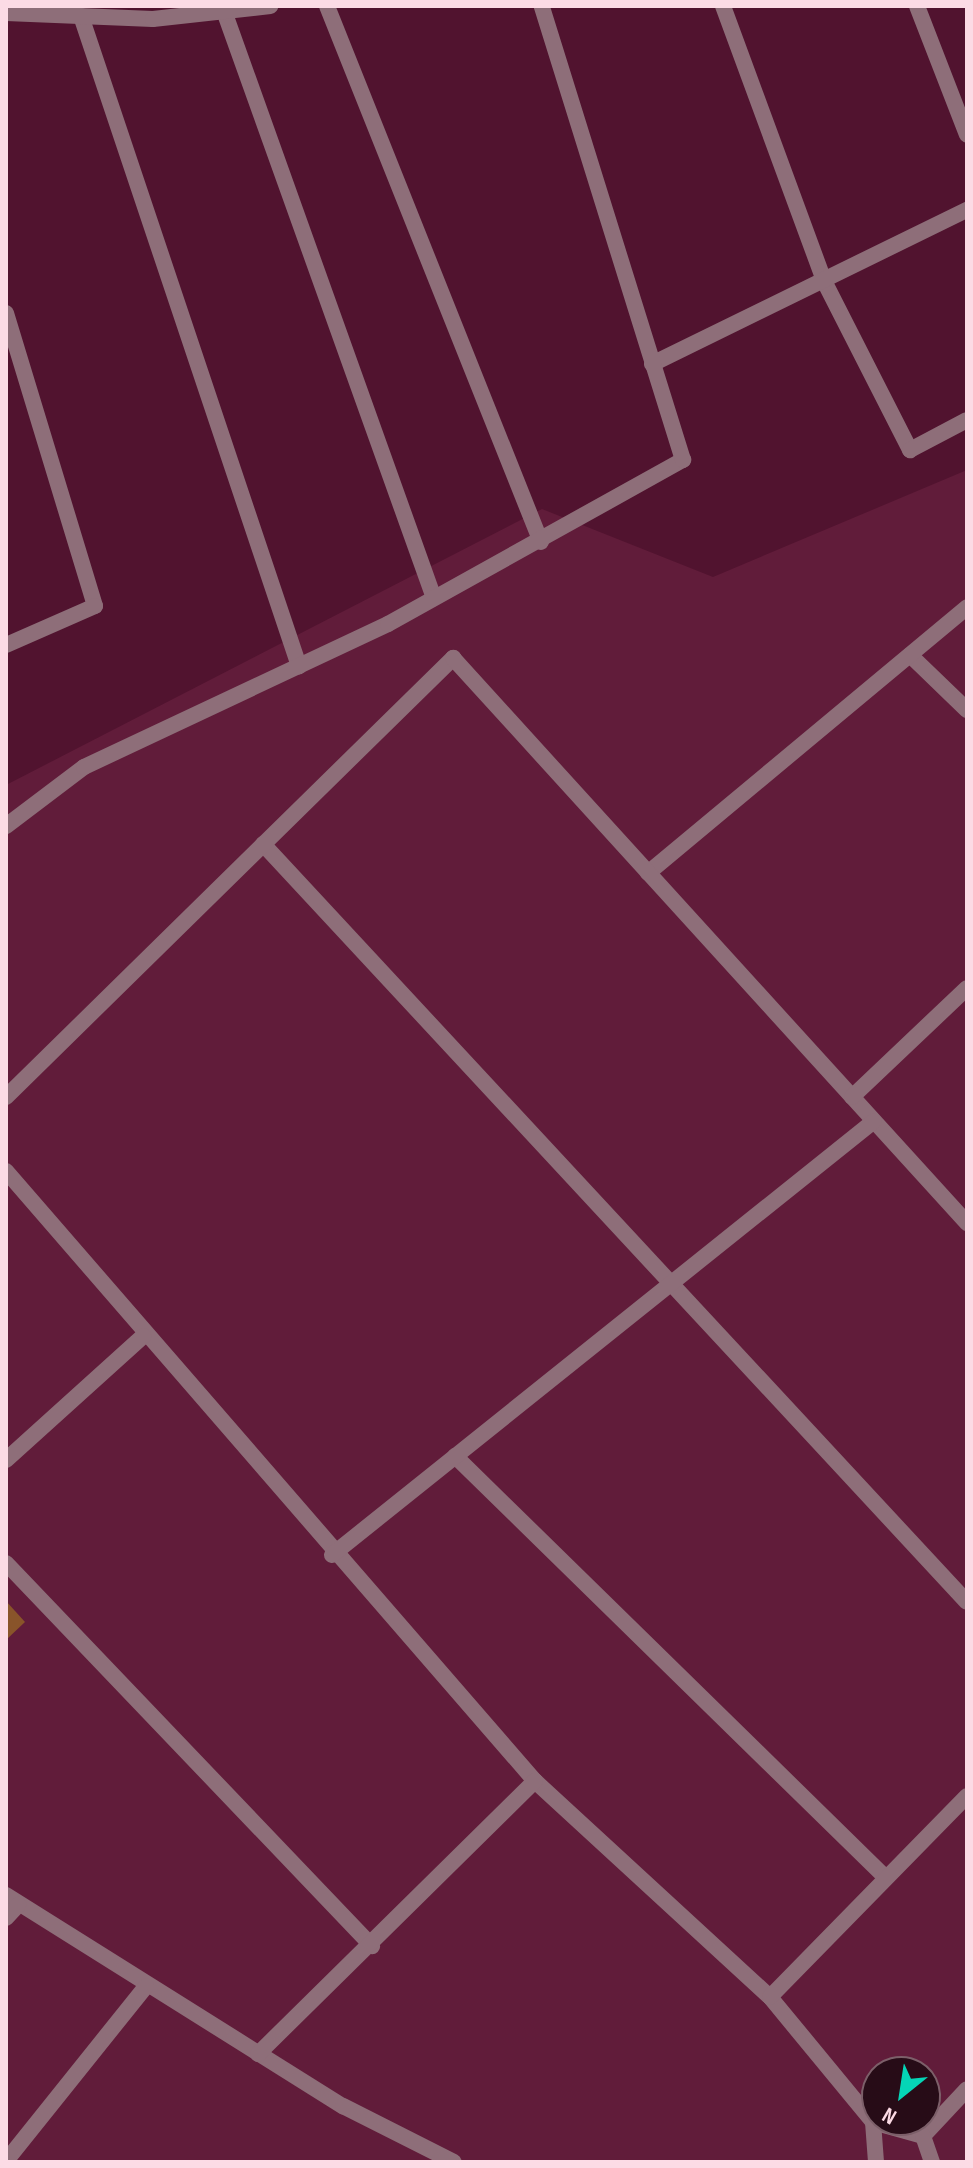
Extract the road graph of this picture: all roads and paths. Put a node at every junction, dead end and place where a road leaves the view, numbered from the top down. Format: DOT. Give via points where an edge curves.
graph roads {
  1 [pos="270,6"];
  2 [pos="327,6"];
  3 [pos="542,6"];
  4 [pos="723,6"];
  5 [pos="917,6"];
  6 [pos="13,11"];
  7 [pos="224,11"];
  8 [pos="81,16"];
  9 [pos="967,135"];
  10 [pos="967,210"];
  11 [pos="824,281"];
  12 [pos="6,313"];
  13 [pos="652,364"];
  14 [pos="967,420"];
  15 [pos="541,542"];
  16 [pos="434,598"];
  17 [pos="967,607"];
  18 [pos="6,645"];
  19 [pos="910,655"];
  20 [pos="299,666"];
  21 [pos="967,710"];
  22 [pos="6,826"];
  23 [pos="263,844"];
  24 [pos="648,873"];
  25 [pos="967,988"];
  26 [pos="6,1097"];
  27 [pos="852,1097"];
  28 [pos="874,1121"];
  29 [pos="6,1171"];
  30 [pos="967,1223"];
  31 [pos="667,1287"];
  32 [pos="143,1336"];
  33 [pos="455,1456"];
  34 [pos="6,1460"];
  35 [pos="332,1555"];
  36 [pos="6,1563"];
  37 [pos="967,1602"];
  38 [pos="535,1781"];
  39 [pos="967,1796"];
  40 [pos="885,1877"];
  41 [pos="12,1900"];
  42 [pos="6,1918"];
  43 [pos="372,1946"];
  44 [pos="146,1986"];
  45 [pos="770,1997"];
  46 [pos="258,2054"];
  47 [pos="967,2089"];
  48 [pos="861,2107"];
  49 [pos="941,2117"];
  50 [pos="874,2136"];
  51 [pos="923,2136"];
  52 [pos="6,2161"];
  53 [pos="454,2162"];
  54 [pos="876,2162"];
  55 [pos="932,2162"];
  1 -- 7 [label="street"];
  2 -- 15 [label="street"];
  3 -- 13 [label="street"];
  4 -- 11 [label="street"];
  5 -- 9 [label="street"];
  6 -- 8 [label="street"];
  7 -- 8 [label="street" via="153,19"];
  7 -- 16 [label="street"];
  8 -- 20 [label="street"];
  10 -- 11 [label="street"];
  11 -- 13 [label="street"];
  11 -- 14 [label="street" via="910,450"];
  12 -- 18 [label="street" via="95,606"];
  13 -- 15 [label="street" via="683,460"];
  15 -- 16 [label="street"];
  16 -- 20 [label="street"];
  17 -- 19 [label="street"];
  19 -- 21 [label="street"];
  19 -- 24 [label="street"];
  20 -- 22 [label="street" via="84,767"];
  23 -- 24 [label="street" via="453,658"];
  23 -- 26 [label="street"];
  23 -- 31 [label="street"];
  24 -- 27 [label="street"];
  25 -- 27 [label="street"];
  27 -- 28 [label="street"];
  28 -- 30 [label="street"];
  28 -- 31 [label="street"];
  29 -- 32 [label="street"];
  31 -- 33 [label="street"];
  31 -- 37 [label="street"];
  32 -- 34 [label="street"];
  32 -- 35 [label="street"];
  33 -- 35 [label="street"];
  33 -- 40 [label="street"];
  35 -- 38 [label="street"];
  36 -- 43 [label="street"];
  38 -- 43 [label="street"];
  38 -- 45 [label="street"];
  39 -- 40 [label="street"];
  40 -- 45 [label="street"];
  41 -- 42 [label="street"];
  41 -- 44 [label="street"];
  43 -- 46 [label="street"];
  44 -- 46 [label="street"];
  44 -- 52 [label="street"];
  45 -- 48 [label="street"];
  46 -- 53 [label="street"];
  47 -- 49 [label="street"];
  50 -- 54 [label="street"];
  51 -- 55 [label="street"];
}
